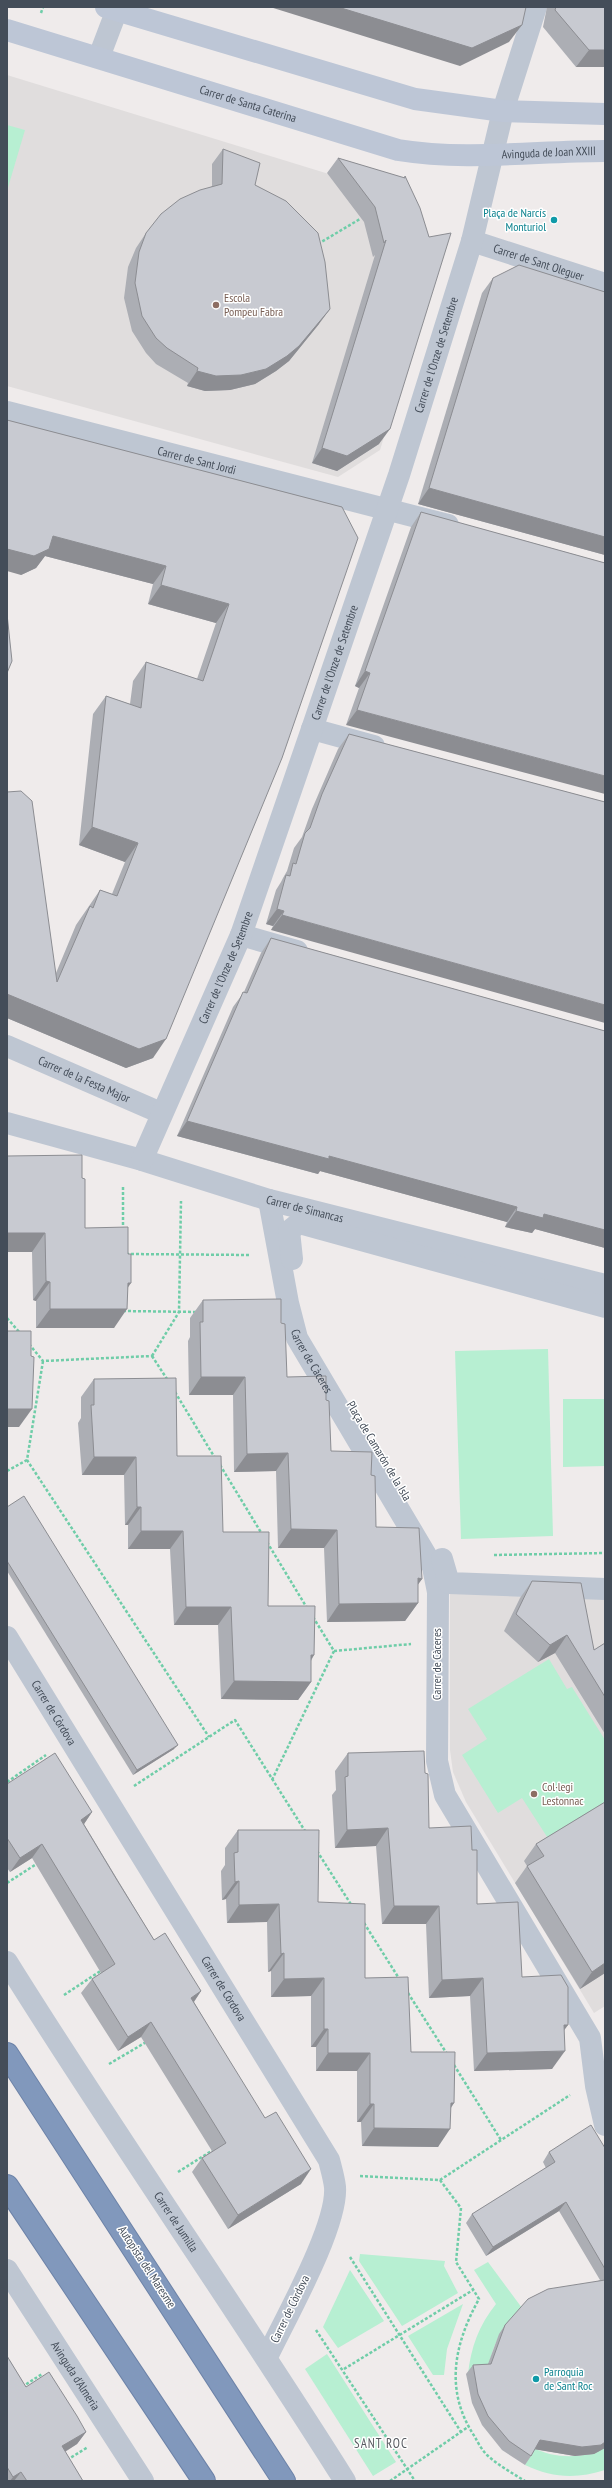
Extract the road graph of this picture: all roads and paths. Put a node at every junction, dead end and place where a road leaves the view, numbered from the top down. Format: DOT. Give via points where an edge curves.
graph roads {
  1 [pos="536,7"];
  2 [pos="114,8"];
  3 [pos="7,30"];
  4 [pos="99,57"];
  5 [pos="503,111"];
  6 [pos="605,114"];
  7 [pos="605,151"];
  8 [pos="492,154"];
  9 [pos="360,219"];
  10 [pos="472,241"];
  11 [pos="313,247"];
  12 [pos="605,284"];
  13 [pos="7,412"];
  14 [pos="387,508"];
  15 [pos="470,531"];
  16 [pos="312,729"];
  17 [pos="397,752"];
  18 [pos="241,935"];
  19 [pos="317,956"];
  20 [pos="7,1046"];
  21 [pos="161,1114"];
  22 [pos="7,1123"];
  23 [pos="142,1160"];
  24 [pos="123,1185"];
  25 [pos="269,1200"];
  26 [pos="181,1201"];
  27 [pos="123,1231"];
  28 [pos="123,1254"];
  29 [pos="180,1254"];
  30 [pos="256,1255"];
  31 [pos="603,1285"];
  32 [pos="123,1305"];
  33 [pos="605,1307"];
  34 [pos="179,1312"];
  35 [pos="202,1312"];
  36 [pos="7,1318"];
  37 [pos="152,1356"];
  38 [pos="43,1361"];
  39 [pos="168,1382"];
  40 [pos="173,1389"];
  41 [pos="27,1460"];
  42 [pos="7,1472"];
  43 [pos="605,1553"];
  44 [pos="488,1555"];
  45 [pos="605,1590"];
  46 [pos="7,1637"];
  47 [pos="418,1644"];
  48 [pos="334,1651"];
  49 [pos="209,1737"];
  50 [pos="46,1755"];
  51 [pos="272,1780"];
  52 [pos="7,1782"];
  53 [pos="134,1786"];
  54 [pos="306,1833"];
  55 [pos="315,1847"];
  56 [pos="40,1862"];
  57 [pos="7,1883"];
  58 [pos="353,1907"];
  59 [pos="361,1920"];
  60 [pos="7,1962"];
  61 [pos="104,1969"];
  62 [pos="64,1994"];
  63 [pos="149,2040"];
  64 [pos="7,2054"];
  65 [pos="109,2064"];
  66 [pos="574,2092"];
  67 [pos="605,2125"];
  68 [pos="501,2140"];
  69 [pos="217,2147"];
  70 [pos="178,2172"];
  71 [pos="358,2176"];
  72 [pos="440,2180"];
  73 [pos="7,2186"];
  74 [pos="350,2257"];
  75 [pos="7,2270"];
  76 [pos="474,2290"];
  77 [pos="316,2330"];
  78 [pos="400,2334"];
  79 [pos="267,2357"];
  80 [pos="344,2369"];
  81 [pos="44,2373"];
  82 [pos="19,2388"];
  83 [pos="468,2427"];
  84 [pos="461,2432"];
  85 [pos="90,2445"];
  86 [pos="65,2461"];
  87 [pos="408,2469"];
  88 [pos="143,2481"];
  89 [pos="204,2481"];
  90 [pos="284,2481"];
  91 [pos="345,2481"];
  92 [pos="390,2481"];
  93 [pos="416,2481"];
  94 [pos="525,2481"];
  1 -- 5 [label="street, Carrer de l'Onze de Setembre"];
  2 -- 4 [label="street"];
  2 -- 5 [label="street" via="415,99"];
  3 -- 4 [label="street, Carrer de Santa Caterina"];
  4 -- 8 [label="street, Carrer de Santa Caterina" via="398,150 420,154"];
  5 -- 6 [label="street"];
  5 -- 8 [label="street, Carrer de l'Onze de Setembre"];
  7 -- 8 [label="street, Avinguda de Joan XXIII"];
  8 -- 10 [label="street, Carrer de l'Onze de Setembre"];
  9 -- 11 [label="path"];
  10 -- 12 [label="street, Carrer de Sant Oleguer"];
  10 -- 14 [label="street, Carrer de l'Onze de Setembre"];
  13 -- 14 [label="street, Carrer de Sant Jordi" via="350,501"];
  14 -- 15 [label="street, Carrer de Sant Jordi"];
  14 -- 16 [label="street, Carrer de l'Onze de Setembre"];
  16 -- 17 [label="street"];
  16 -- 18 [label="street, Carrer de l'Onze de Setembre"];
  18 -- 19 [label="street"];
  18 -- 21 [label="street, Carrer de l'Onze de Setembre"];
  20 -- 21 [label="street, Carrer de la Festa Major"];
  21 -- 23 [label="street, Carrer de l'Onze de Setembre"];
  22 -- 23 [label="street, Carrer de Simancas"];
  23 -- 25 [label="street, Carrer de Simancas"];
  24 -- 27 [label="path"];
  25 -- 31 [label="street, Carrer de Simancas"];
  25 -- 67 [label="street, Carrer de Càceres" via="288,1303 298,1338 433,1567 438,1592 437,1761 445,1795 590,2038 596,2086"];
  26 -- 29 [label="path"];
  28 -- 29 [label="path"];
  29 -- 30 [label="path"];
  29 -- 34 [label="path"];
  32 -- 34 [label="path" via="123,1312"];
  33 -- 45 [label="street, Plaça de Camarón de la Isla" via="299,1223 289,1230 302,1314 312,1338 433,1539 445,1568 447,1583"];
  34 -- 35 [label="path"];
  34 -- 37 [label="path"];
  36 -- 38 [label="path"];
  37 -- 38 [label="path"];
  37 -- 39 [label="path"];
  38 -- 41 [label="path"];
  40 -- 48 [label="path"];
  41 -- 42 [label="path"];
  41 -- 49 [label="path"];
  43 -- 44 [label="path"];
  46 -- 79 [label="street, Carrer de Còrdova" via="329,2160 335,2187 330,2218 309,2271"];
  47 -- 48 [label="path"];
  48 -- 51 [label="path"];
  49 -- 51 [label="path" via="235,1720"];
  49 -- 53 [label="path"];
  50 -- 52 [label="path"];
  51 -- 54 [label="path"];
  55 -- 58 [label="path"];
  56 -- 57 [label="path"];
  59 -- 68 [label="path"];
  60 -- 79 [label="street, Carrer de Jumilla"];
  61 -- 62 [label="path"];
  63 -- 65 [label="path"];
  64 -- 90 [label="highway, Autopista del Maresme"];
  66 -- 68 [label="path"];
  68 -- 72 [label="path"];
  69 -- 70 [label="path"];
  71 -- 72 [label="path"];
  72 -- 76 [label="path" via="461,2208 456,2262"];
  73 -- 89 [label="highway"];
  74 -- 78 [label="path"];
  75 -- 88 [label="street, Avinguda d'Almeria"];
  76 -- 78 [label="path"];
  76 -- 83 [label="path" via="479,2299 465,2324 454,2378 458,2406"];
  77 -- 80 [label="path"];
  78 -- 80 [label="path"];
  78 -- 84 [label="path"];
  79 -- 91 [label="street, Carrer de Jumilla"];
  80 -- 87 [label="path"];
  81 -- 82 [label="path"];
  83 -- 84 [label="path"];
  83 -- 94 [label="path" via="486,2454"];
  84 -- 87 [label="path"];
  85 -- 86 [label="path"];
  87 -- 92 [label="path"];
  87 -- 93 [label="path"];
}
